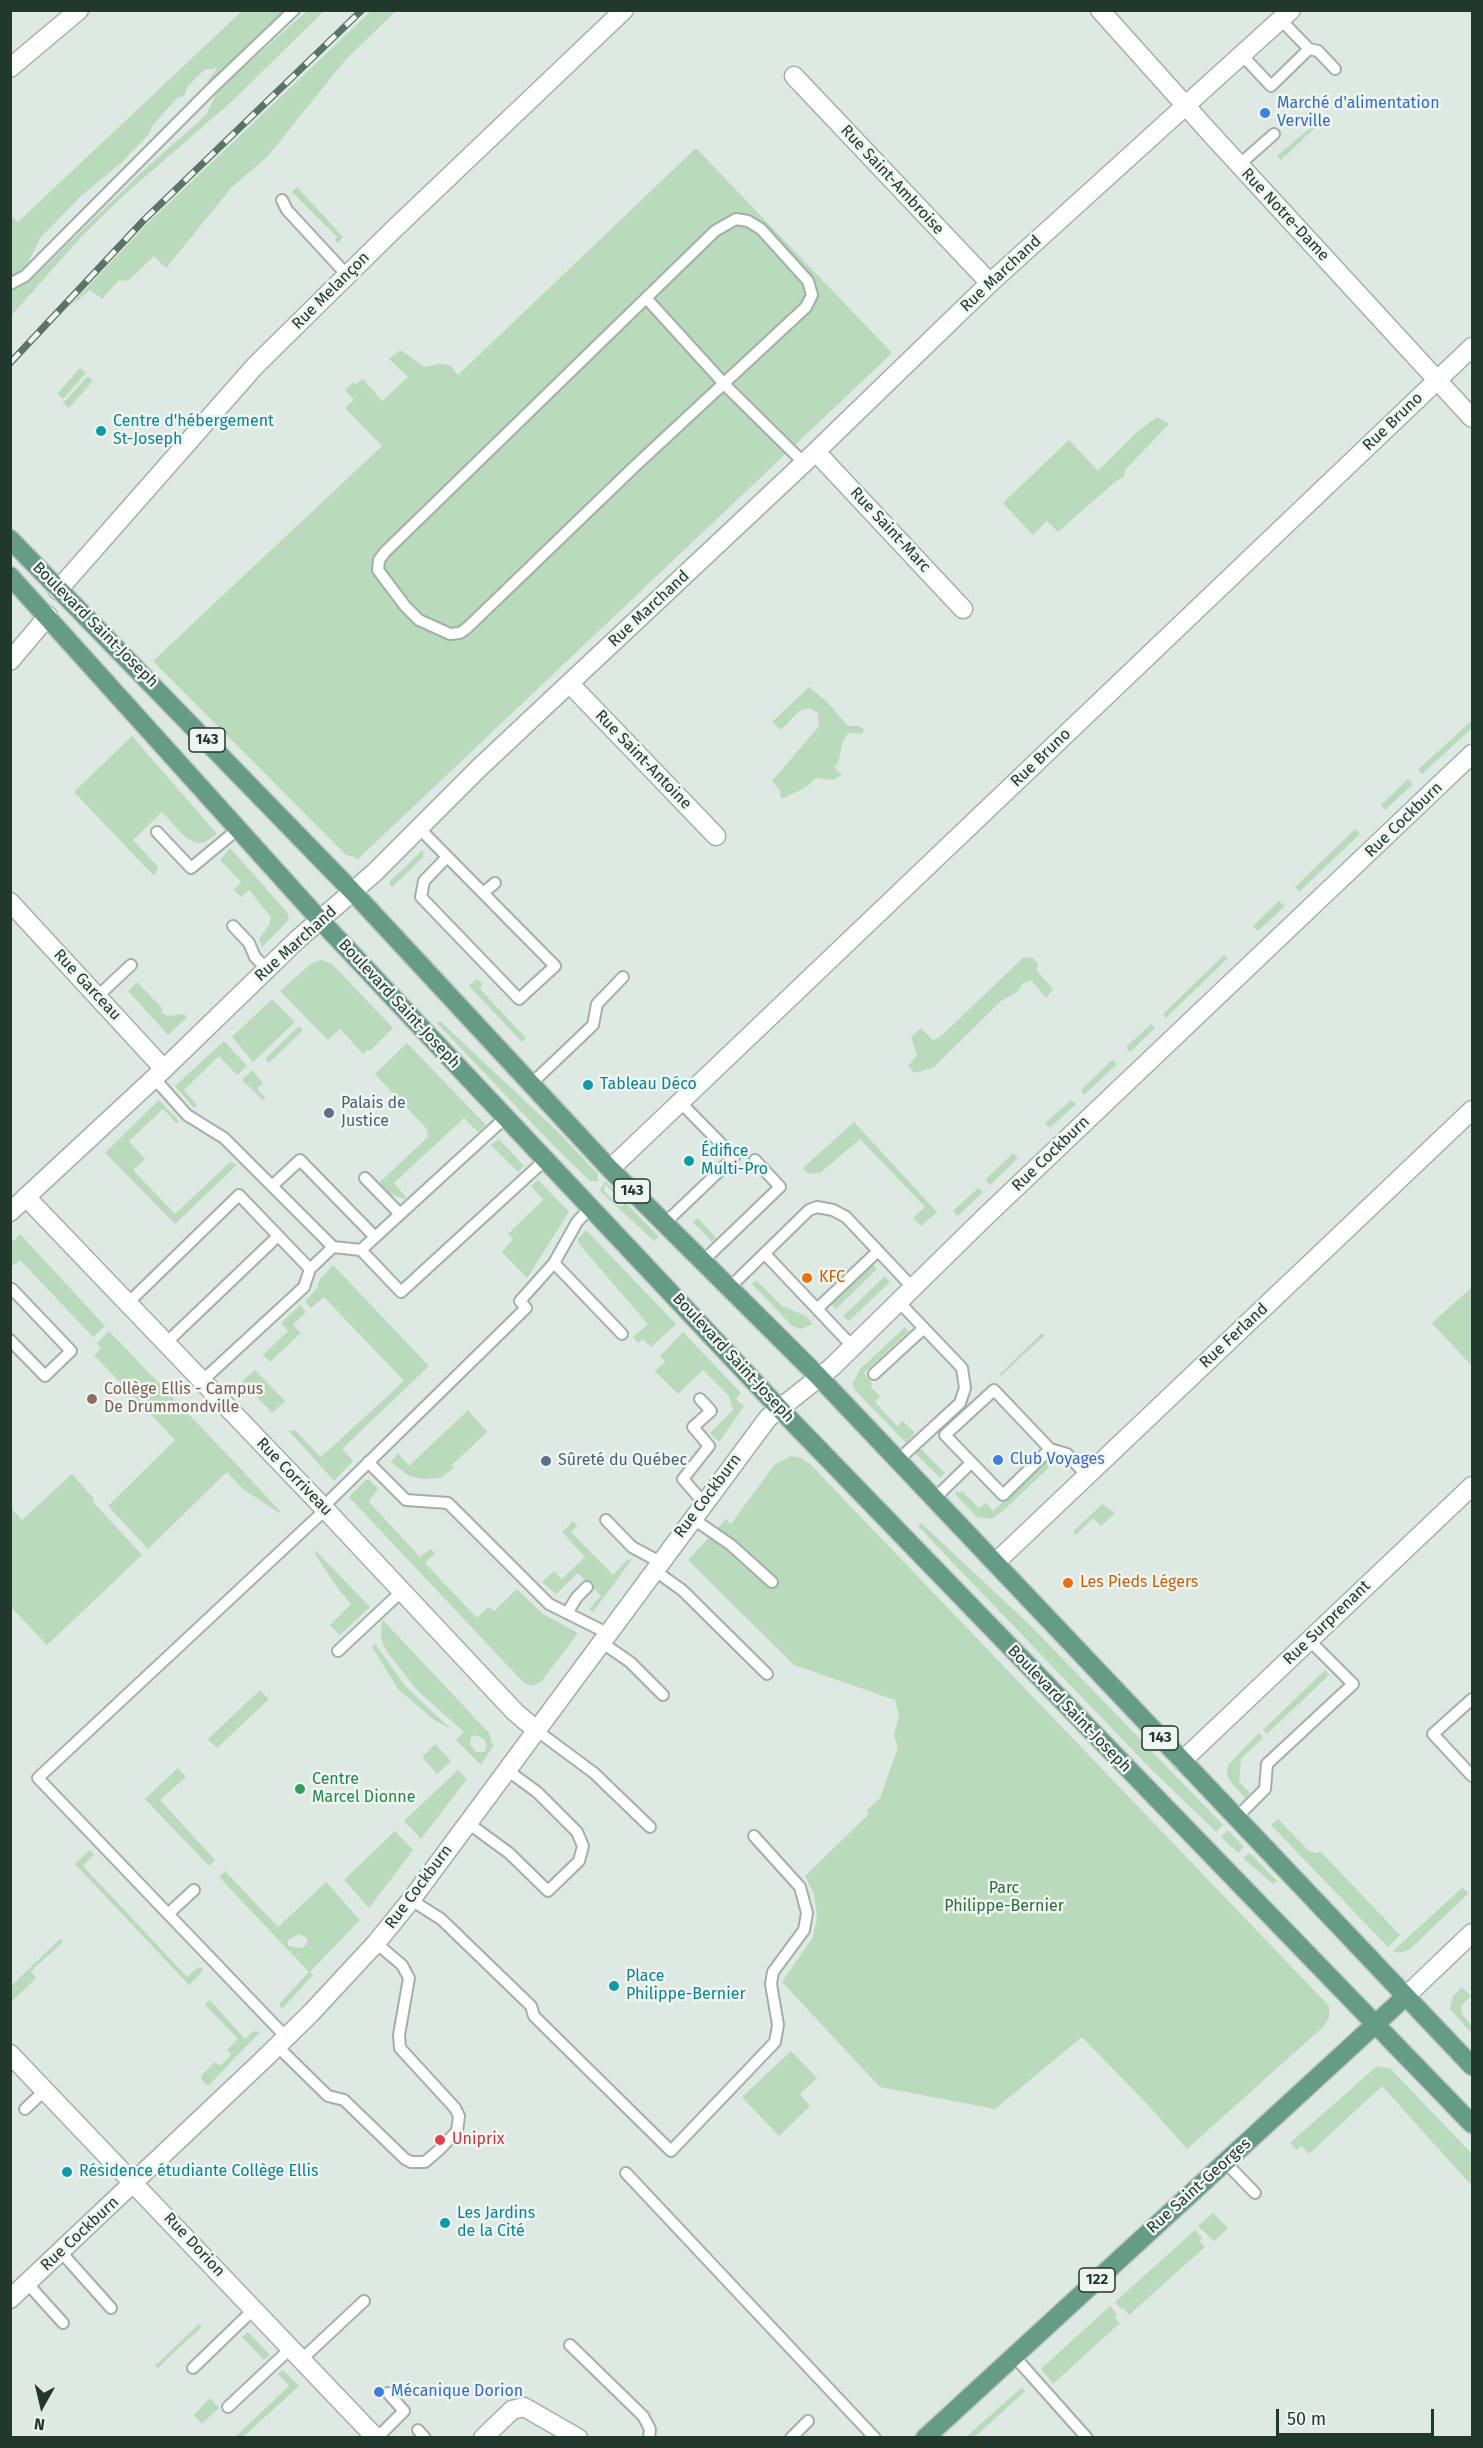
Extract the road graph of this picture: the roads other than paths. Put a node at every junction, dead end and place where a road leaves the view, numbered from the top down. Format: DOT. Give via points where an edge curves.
graph roads {
  1 [pos="79,10"];
  2 [pos="294,10"];
  3 [pos="624,10"];
  4 [pos="1100,10"];
  5 [pos="1286,15"];
  6 [pos="1309,50"];
  7 [pos="1242,55"];
  8 [pos="10,68"];
  9 [pos="1335,69"];
  10 [pos="795,76"];
  11 [pos="1186,107"];
  12 [pos="1274,134"];
  13 [pos="1239,165"];
  14 [pos="282,200"];
  15 [pos="347,275"];
  16 [pos="990,283"];
  17 [pos="10,284"];
  18 [pos="646,299"];
  19 [pos="1473,347"];
  20 [pos="1437,380"];
  21 [pos="724,384"];
  22 [pos="1473,418"];
  23 [pos="810,457"];
  24 [pos="10,538"];
  25 [pos="10,576"];
  26 [pos="58,590"];
  27 [pos="963,609"];
  28 [pos="48,616"];
  29 [pos="10,661"];
  30 [pos="570,684"];
  31 [pos="1473,754"];
  32 [pos="238,828"];
  33 [pos="420,829"];
  34 [pos="157,832"];
  35 [pos="716,836"];
  36 [pos="447,857"];
  37 [pos="495,883"];
  38 [pos="353,892"];
  39 [pos="483,893"];
  40 [pos="10,902"];
  41 [pos="321,921"];
  42 [pos="233,926"];
  43 [pos="131,965"];
  44 [pos="267,969"];
  45 [pos="623,977"];
  46 [pos="98,996"];
  47 [pos="159,1074"];
  48 [pos="531,1084"];
  49 [pos="681,1104"];
  50 [pos="1473,1110"];
  51 [pos="506,1117"];
  52 [pos="546,1160"];
  53 [pos="754,1160"];
  54 [pos="610,1169"];
  55 [pos="365,1178"];
  56 [pos="272,1186"];
  57 [pos="26,1197"];
  58 [pos="591,1207"];
  59 [pos="10,1212"];
  60 [pos="400,1214"];
  61 [pos="664,1224"];
  62 [pos="278,1236"];
  63 [pos="375,1237"];
  64 [pos="333,1247"];
  65 [pos="361,1250"];
  66 [pos="878,1251"];
  67 [pos="765,1254"];
  68 [pos="702,1262"];
  69 [pos="554,1263"];
  70 [pos="310,1269"];
  71 [pos="729,1288"];
  72 [pos="913,1288"];
  73 [pos="10,1291"];
  74 [pos="899,1302"];
  75 [pos="128,1303"];
  76 [pos="817,1309"];
  77 [pos="924,1328"];
  78 [pos="622,1334"];
  79 [pos="10,1340"];
  80 [pos="166,1343"];
  81 [pos="853,1347"];
  82 [pos="874,1374"];
  83 [pos="819,1377"];
  84 [pos="202,1381"];
  85 [pos="700,1399"];
  86 [pos="779,1408"];
  87 [pos="1050,1449"];
  88 [pos="897,1461"];
  89 [pos="368,1462"];
  90 [pos="971,1462"];
  91 [pos="1087,1476"];
  92 [pos="1473,1486"];
  93 [pos="934,1499"];
  94 [pos="704,1502"];
  95 [pos="324,1508"];
  96 [pos="692,1518"];
  97 [pos="606,1520"];
  98 [pos="995,1563"];
  99 [pos="657,1566"];
  100 [pos="772,1582"];
  101 [pos="587,1587"];
  102 [pos="402,1591"];
  103 [pos="567,1613"];
  104 [pos="604,1638"];
  105 [pos="1310,1640"];
  106 [pos="338,1651"];
  107 [pos="767,1674"];
  108 [pos="663,1695"];
  109 [pos="1473,1699"];
  110 [pos="536,1730"];
  111 [pos="1182,1761"];
  112 [pos="507,1770"];
  113 [pos="1473,1776"];
  114 [pos="1236,1818"];
  115 [pos="468,1823"];
  116 [pos="650,1827"];
  117 [pos="754,1836"];
  118 [pos="194,1890"];
  119 [pos="411,1900"];
  120 [pos="168,1914"];
  121 [pos="1473,1933"];
  122 [pos="376,1943"];
  123 [pos="1406,1996"];
  124 [pos="1377,2024"];
  125 [pos="282,2042"];
  126 [pos="13,2061"];
  127 [pos="1473,2066"];
  128 [pos="45,2090"];
  129 [pos="25,2109"];
  130 [pos="1473,2124"];
  131 [pos="1226,2162"];
  132 [pos="626,2173"];
  133 [pos="134,2183"];
  134 [pos="1255,2193"];
  135 [pos="61,2252"];
  136 [pos="27,2283"];
  137 [pos="10,2299"];
  138 [pos="364,2301"];
  139 [pos="111,2308"];
  140 [pos="254,2309"];
  141 [pos="63,2323"];
  142 [pos="570,2345"];
  143 [pos="296,2353"];
  144 [pos="1014,2356"];
  145 [pos="193,2368"];
  146 [pos="388,2393"];
  147 [pos="228,2407"];
  148 [pos="808,2421"];
  149 [pos="650,2437"];
  150 [pos="377,2438"];
  151 [pos="483,2438"];
  152 [pos="578,2438"];
  153 [pos="790,2438"];
  154 [pos="875,2438"];
  155 [pos="925,2438"];
  156 [pos="1087,2438"];
  1 -- 8 [label="street"];
  2 -- 17 [label="lane" via="25,276"];
  3 -- 15 [label="street, Rue Melançon"];
  4 -- 11 [label="street, Rue Notre-Dame"];
  5 -- 6 [label="lane"];
  5 -- 7 [label="street, Rue Marchand"];
  6 -- 7 [label="lane" via="1271,86"];
  6 -- 9 [label="lane" via="1318,51"];
  7 -- 11 [label="street, Rue Marchand"];
  10 -- 16 [label="street, Rue Saint-Ambroise"];
  11 -- 13 [label="street, Rue Notre-Dame"];
  11 -- 16 [label="street, Rue Marchand"];
  12 -- 13 [label="lane"];
  13 -- 20 [label="street, Rue Notre-Dame"];
  14 -- 15 [label="lane"];
  15 -- 26 [label="street, Rue Melançon" via="243,379"];
  16 -- 23 [label="street, Rue Marchand"];
  18 -- 21 [label="lane"];
  18 -- 21 [label="lane" via="715,231 736,219 761,229 799,269 811,284 810,302"];
  18 -- 21 [label="lane" via="385,552 378,570 405,606 419,620 442,632 455,635 467,628"];
  19 -- 20 [label="street, Rue Bruno"];
  20 -- 22 [label="street, Rue Notre-Dame"];
  20 -- 49 [label="street, Rue Bruno"];
  21 -- 23 [label="lane"];
  23 -- 27 [label="street, Rue Saint-Marc"];
  23 -- 30 [label="street, Rue Marchand"];
  24 -- 26 [label="main road, Boulevard Saint-Joseph / 143"];
  25 -- 28 [label="main road, Boulevard Saint-Joseph / 143"];
  26 -- 38 [label="main road, Boulevard Saint-Joseph / 143"];
  28 -- 29 [label="street"];
  28 -- 32 [label="main road, Boulevard Saint-Joseph / 143"];
  30 -- 33 [label="street, Rue Marchand"];
  30 -- 35 [label="street, Rue Saint-Antoine"];
  31 -- 72 [label="street, Rue Cockburn"];
  32 -- 34 [label="lane" via="190,868"];
  32 -- 41 [label="main road, Boulevard Saint-Joseph / 143"];
  33 -- 36 [label="lane"];
  33 -- 38 [label="street, Rue Marchand"];
  36 -- 39 [label="lane"];
  36 -- 39 [label="lane" via="424,881 421,897 519,999 555,966"];
  37 -- 39 [label="lane"];
  38 -- 41 [label="street, Rue Marchand"];
  38 -- 48 [label="main road, Boulevard Saint-Joseph / 143"];
  40 -- 46 [label="street, Rue Garceau"];
  41 -- 44 [label="street, Rue Marchand"];
  41 -- 51 [label="main road, Boulevard Saint-Joseph / 143"];
  42 -- 44 [label="lane"];
  43 -- 46 [label="lane"];
  44 -- 47 [label="street, Rue Marchand"];
  45 -- 48 [label="lane" via="597,1004 593,1025"];
  46 -- 47 [label="street, Rue Garceau"];
  47 -- 56 [label="lane" via="187,1115 224,1138"];
  47 -- 57 [label="street, Rue Marchand"];
  48 -- 54 [label="main road, Boulevard Saint-Joseph / 143"];
  49 -- 54 [label="street, Rue Bruno"];
  49 -- 61 [label="lane" via="734,1157"];
  50 -- 91 [label="street, Rue Ferland"];
  51 -- 52 [label="main road, Boulevard Saint-Joseph / 143"];
  51 -- 60 [label="lane"];
  52 -- 58 [label="main road, Boulevard Saint-Joseph / 143"];
  52 -- 65 [label="lane" via="401,1292"];
  53 -- 68 [label="lane" via="780,1187"];
  54 -- 61 [label="main road, Boulevard Saint-Joseph / 143"];
  55 -- 60 [label="lane"];
  56 -- 63 [label="lane" via="300,1160"];
  56 -- 64 [label="lane"];
  57 -- 59 [label="street, Rue Marchand"];
  57 -- 75 [label="street, Rue Corriveau"];
  58 -- 69 [label="lane"];
  58 -- 86 [label="main road, Boulevard Saint-Joseph / 143"];
  60 -- 63 [label="lane"];
  61 -- 68 [label="main road, Boulevard Saint-Joseph / 143"];
  62 -- 70 [label="lane"];
  62 -- 75 [label="lane" via="239,1195"];
  62 -- 80 [label="lane"];
  63 -- 65 [label="lane"];
  64 -- 65 [label="lane"];
  64 -- 70 [label="lane"];
  66 -- 67 [label="lane" via="846,1217 817,1207"];
  66 -- 72 [label="lane"];
  66 -- 76 [label="lane"];
  67 -- 71 [label="lane"];
  67 -- 76 [label="lane"];
  68 -- 71 [label="main road, Boulevard Saint-Joseph / 143"];
  69 -- 78 [label="lane"];
  69 -- 89 [label="lane" via="520,1301 526,1308"];
  70 -- 84 [label="lane" via="304,1287"];
  71 -- 83 [label="main road, Boulevard Saint-Joseph / 143"];
  72 -- 74 [label="street, Rue Cockburn"];
  73 -- 79 [label="lane" via="71,1351 45,1376"];
  74 -- 77 [label="lane"];
  74 -- 81 [label="street, Rue Cockburn"];
  75 -- 80 [label="street, Rue Corriveau"];
  76 -- 81 [label="lane"];
  77 -- 82 [label="lane"];
  77 -- 88 [label="lane" via="962,1368 965,1394"];
  80 -- 84 [label="street, Rue Corriveau"];
  81 -- 83 [label="street, Rue Cockburn"];
  83 -- 86 [label="street, Rue Cockburn"];
  83 -- 88 [label="main road, Boulevard Saint-Joseph / 143"];
  84 -- 95 [label="street, Rue Corriveau"];
  85 -- 94 [label="lane" via="711,1411 693,1427 709,1446 683,1479"];
  86 -- 94 [label="street, Rue Cockburn"];
  86 -- 124 [label="main road, Boulevard Saint-Joseph / 143"];
  87 -- 90 [label="lane" via="1003,1495"];
  87 -- 90 [label="lane" via="994,1390 945,1436"];
  87 -- 91 [label="lane" via="1066,1454"];
  88 -- 93 [label="main road, Boulevard Saint-Joseph / 143"];
  89 -- 95 [label="lane"];
  89 -- 103 [label="lane" via="406,1500 448,1503 549,1604"];
  90 -- 93 [label="lane"];
  91 -- 98 [label="street, Rue Ferland"];
  92 -- 105 [label="street, Rue Surprenant"];
  93 -- 98 [label="main road, Boulevard Saint-Joseph / 143"];
  94 -- 96 [label="street, Rue Cockburn"];
  95 -- 102 [label="street, Rue Corriveau"];
  95 -- 120 [label="lane" via="38,1778"];
  96 -- 99 [label="street, Rue Cockburn"];
  96 -- 100 [label="lane" via="731,1545"];
  97 -- 99 [label="lane"];
  98 -- 111 [label="main road, Boulevard Saint-Joseph / 143"];
  99 -- 104 [label="street, Rue Cockburn"];
  99 -- 107 [label="lane"];
  101 -- 103 [label="lane"];
  102 -- 106 [label="lane"];
  102 -- 110 [label="street, Rue Corriveau" via="514,1712"];
  103 -- 104 [label="lane"];
  104 -- 108 [label="lane"];
  104 -- 110 [label="street, Rue Cockburn"];
  105 -- 111 [label="street, Rue Surprenant"];
  105 -- 114 [label="lane" via="1353,1684 1267,1764 1265,1789"];
  109 -- 113 [label="lane" via="1433,1734"];
  110 -- 112 [label="street, Rue Cockburn"];
  110 -- 116 [label="lane" via="594,1773"];
  111 -- 114 [label="main road, Boulevard Saint-Joseph / 143"];
  112 -- 115 [label="street, Rue Cockburn"];
  112 -- 115 [label="lane" via="537,1792 577,1832 583,1846 579,1861 548,1892 509,1853"];
  114 -- 123 [label="main road, Boulevard Saint-Joseph / 143"];
  115 -- 119 [label="street, Rue Cockburn"];
  117 -- 119 [label="lane" via="800,1887 807,1912 804,1930 773,1972 776,2042 671,2151 441,1919"];
  118 -- 120 [label="lane"];
  119 -- 122 [label="street, Rue Cockburn"];
  120 -- 125 [label="lane"];
  121 -- 123 [label="street, Rue Saint-Georges"];
  122 -- 125 [label="street, Rue Cockburn"];
  122 -- 125 [label="lane" via="402,1965 409,1978 400,2048 459,2116 457,2131 439,2150 425,2162 411,2163 405,2159 344,2100 328,2096"];
  123 -- 124 [label="main road, Rue Saint-Georges / 122"];
  123 -- 127 [label="main road, Boulevard Saint-Joseph / 143"];
  124 -- 130 [label="main road, Boulevard Saint-Joseph / 143"];
  124 -- 131 [label="main road, Rue Saint-Georges / 122"];
  125 -- 133 [label="street, Rue Cockburn"];
  126 -- 128 [label="street, Rue Dorion"];
  128 -- 129 [label="lane"];
  128 -- 133 [label="street, Rue Dorion"];
  131 -- 134 [label="lane"];
  131 -- 144 [label="main road, Rue Saint-Georges / 122"];
  132 -- 154 [label="lane"];
  133 -- 135 [label="street, Rue Cockburn"];
  133 -- 140 [label="street, Rue Dorion"];
  135 -- 136 [label="street, Rue Cockburn"];
  135 -- 139 [label="lane"];
  136 -- 137 [label="street, Rue Cockburn"];
  136 -- 141 [label="lane"];
  138 -- 143 [label="lane"];
  140 -- 143 [label="street, Rue Dorion"];
  140 -- 145 [label="lane"];
  142 -- 149 [label="lane" via="643,2416"];
  143 -- 147 [label="lane"];
  143 -- 150 [label="street, Rue Dorion"];
  144 -- 155 [label="main road, Rue Saint-Georges / 122"];
  144 -- 156 [label="lane"];
  146 -- 150 [label="lane" via="404,2411"];
  148 -- 153 [label="lane"];
  151 -- 152 [label="street" via="518,2407 528,2408"];
}
